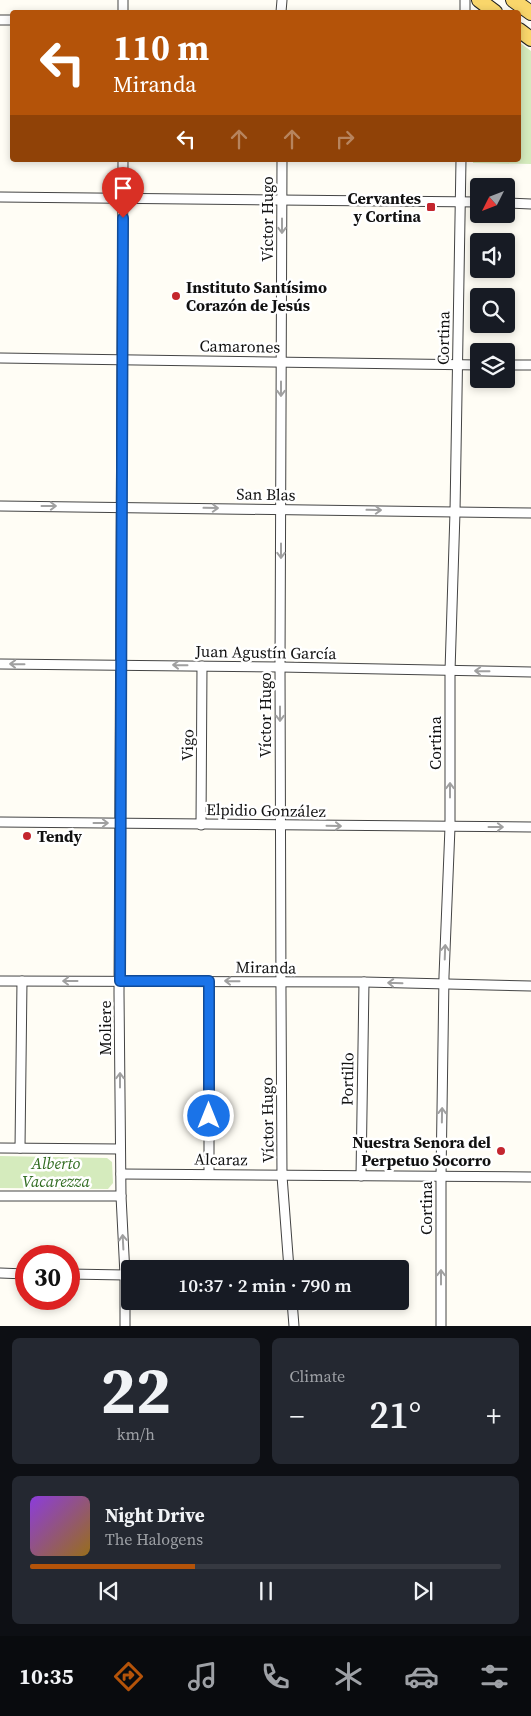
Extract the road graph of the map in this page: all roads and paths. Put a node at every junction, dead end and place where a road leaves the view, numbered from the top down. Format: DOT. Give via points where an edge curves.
graph roads {
  1 [pos="479,0"];
  2 [pos="513,0"];
  3 [pos="492,10"];
  4 [pos="531,14"];
  5 [pos="123,162"];
  6 [pos="282,162"];
  7 [pos="461,162"];
  8 [pos="0,197"];
  9 [pos="123,198"];
  10 [pos="282,200"];
  11 [pos="460,202"];
  12 [pos="470,202"];
  13 [pos="515,203"];
  14 [pos="531,204"];
  15 [pos="0,358"];
  16 [pos="122,359"];
  17 [pos="281,362"];
  18 [pos="457,364"];
  19 [pos="470,364"];
  20 [pos="515,365"];
  21 [pos="531,365"];
  22 [pos="0,506"];
  23 [pos="121,507"];
  24 [pos="281,509"];
  25 [pos="455,512"];
  26 [pos="531,513"];
  27 [pos="0,664"];
  28 [pos="120,665"];
  29 [pos="202,666"];
  30 [pos="280,667"];
  31 [pos="450,671"];
  32 [pos="531,672"];
  33 [pos="0,822"];
  34 [pos="120,823"];
  35 [pos="201,824"];
  36 [pos="280,825"];
  37 [pos="450,827"];
  38 [pos="531,827"];
  39 [pos="0,981"];
  40 [pos="22,981"];
  41 [pos="120,981"];
  42 [pos="209,981"];
  43 [pos="281,982"];
  44 [pos="364,982"];
  45 [pos="444,985"];
  46 [pos="531,986"];
  47 [pos="0,1148"];
  48 [pos="20,1148"];
  49 [pos="120,1149"];
  50 [pos="121,1174"];
  51 [pos="209,1174"];
  52 [pos="282,1176"];
  53 [pos="361,1176"];
  54 [pos="441,1177"];
  55 [pos="531,1177"];
  56 [pos="0,1196"];
  57 [pos="121,1196"];
  58 [pos="124,1260"];
  59 [pos="288,1260"];
  60 [pos="0,1273"];
  61 [pos="15,1274"];
  62 [pos="80,1274"];
  63 [pos="121,1275"];
  64 [pos="125,1310"];
  65 [pos="293,1310"];
  66 [pos="125,1326"];
  67 [pos="294,1326"];
  68 [pos="441,1326"];
  1 -- 3 [label="main road"];
  2 -- 4 [label="main road"];
  5 -- 9 [label="street, Moliere"];
  6 -- 10 [label="street, Víctor Hugo"];
  7 -- 11 [label="street, Cortina"];
  8 -- 9 [label="street"];
  9 -- 10 [label="street"];
  9 -- 16 [label="street, Moliere"];
  10 -- 11 [label="street"];
  10 -- 17 [label="street, Víctor Hugo, one-way"];
  11 -- 12 [label="street"];
  11 -- 18 [label="street, Cortina"];
  13 -- 14 [label="street"];
  15 -- 16 [label="street, Camarones"];
  16 -- 17 [label="street, Camarones"];
  16 -- 23 [label="street, Moliere"];
  17 -- 18 [label="street, Camarones"];
  17 -- 24 [label="street, Víctor Hugo, one-way"];
  18 -- 19 [label="street, Camarones"];
  18 -- 25 [label="street, Cortina"];
  20 -- 21 [label="street"];
  22 -- 23 [label="street, San Blas, one-way"];
  23 -- 24 [label="street, San Blas, one-way"];
  23 -- 28 [label="street, Moliere"];
  24 -- 25 [label="street, San Blas, one-way"];
  24 -- 30 [label="street, Víctor Hugo, one-way"];
  25 -- 26 [label="street, San Blas"];
  25 -- 31 [label="street, Cortina"];
  28 -- 27 [label="street, Juan Agustín García, one-way"];
  29 -- 28 [label="street, Juan Agustín García, one-way"];
  28 -- 34 [label="street, Moliere"];
  29 -- 30 [label="street, Juan Agustín García"];
  29 -- 35 [label="street, Vigo"];
  30 -- 31 [label="street, Juan Agustín García"];
  30 -- 36 [label="street, Víctor Hugo, one-way"];
  32 -- 31 [label="street, Juan Agustín García, one-way"];
  37 -- 31 [label="street, Cortina, one-way"];
  33 -- 34 [label="street, Elpidio González, one-way"];
  34 -- 35 [label="street, Elpidio González"];
  34 -- 41 [label="street, Moliere"];
  35 -- 36 [label="street, Elpidio González"];
  36 -- 37 [label="street, Elpidio González, one-way"];
  36 -- 43 [label="street, Víctor Hugo"];
  37 -- 38 [label="street, Elpidio González, one-way"];
  45 -- 37 [label="street, Cortina, one-way"];
  39 -- 40 [label="street, Miranda"];
  41 -- 40 [label="street, Miranda, one-way"];
  40 -- 48 [label="street"];
  41 -- 42 [label="street, Miranda"];
  49 -- 41 [label="street, Moliere, one-way"];
  43 -- 42 [label="street, Miranda, one-way"];
  42 -- 51 [label="street"];
  43 -- 44 [label="street, Miranda"];
  43 -- 52 [label="street, Víctor Hugo"];
  45 -- 44 [label="street, Miranda, one-way"];
  44 -- 53 [label="street, Portillo"];
  45 -- 46 [label="street, Miranda"];
  54 -- 45 [label="street, Cortina, one-way"];
  47 -- 48 [label="street"];
  48 -- 49 [label="street"];
  49 -- 50 [label="street, Moliere"];
  50 -- 51 [label="street, Alcaraz"];
  50 -- 57 [label="street, Moliere"];
  51 -- 52 [label="street, Alcaraz"];
  52 -- 53 [label="street, Alcaraz"];
  52 -- 59 [label="street, Víctor Hugo"];
  53 -- 54 [label="street, Alcaraz"];
  54 -- 55 [label="street, Alcaraz"];
  68 -- 54 [label="street, Cortina, one-way"];
  56 -- 57 [label="street"];
  58 -- 57 [label="street, Moliere, one-way"];
  60 -- 61 [label="street"];
  62 -- 63 [label="street"];
  64 -- 66 [label="street, Moliere"];
  65 -- 67 [label="street"];
}
